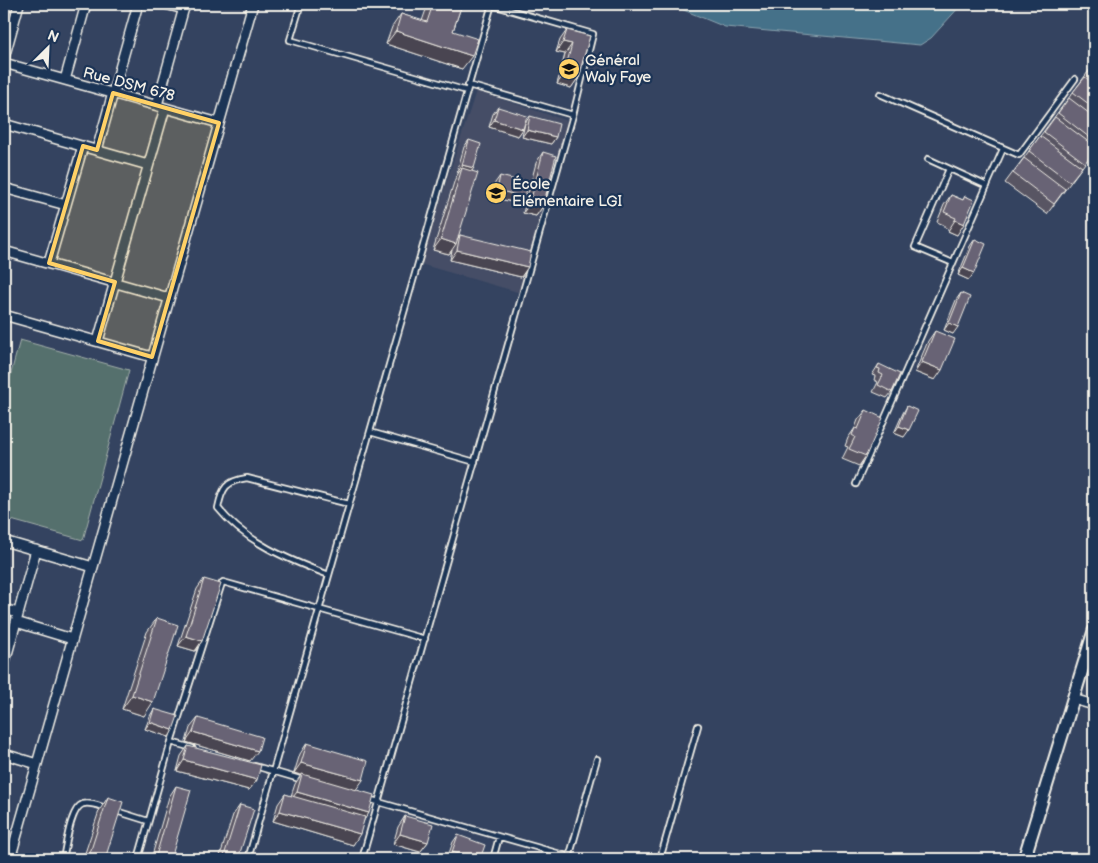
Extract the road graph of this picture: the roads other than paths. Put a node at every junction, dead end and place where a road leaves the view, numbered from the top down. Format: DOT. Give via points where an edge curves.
graph roads {
  1 [pos="19,4"];
  2 [pos="86,4"];
  3 [pos="138,4"];
  4 [pos="165,4"];
  5 [pos="253,4"];
  6 [pos="300,4"];
  7 [pos="491,4"];
  8 [pos="185,6"];
  9 [pos="4,58"];
  10 [pos="4,63"];
  11 [pos="1075,79"];
  12 [pos="65,80"];
  13 [pos="468,85"];
  14 [pos="467,91"];
  15 [pos="114,94"];
  16 [pos="880,94"];
  17 [pos="161,106"];
  18 [pos="573,115"];
  19 [pos="219,123"];
  20 [pos="4,124"];
  21 [pos="83,146"];
  22 [pos="1003,148"];
  23 [pos="97,150"];
  24 [pos="928,160"];
  25 [pos="148,165"];
  26 [pos="949,169"];
  27 [pos="987,186"];
  28 [pos="4,188"];
  29 [pos="66,205"];
  30 [pos="4,251"];
  31 [pos="49,263"];
  32 [pos="953,263"];
  33 [pos="115,282"];
  34 [pos="169,298"];
  35 [pos="4,314"];
  36 [pos="98,341"];
  37 [pos="152,357"];
  38 [pos="370,432"];
  39 [pos="475,462"];
  40 [pos="856,484"];
  41 [pos="349,504"];
  42 [pos="4,541"];
  43 [pos="36,550"];
  44 [pos="92,567"];
  45 [pos="329,575"];
  46 [pos="4,609"];
  47 [pos="319,610"];
  48 [pos="17,618"];
  49 [pos="1094,631"];
  50 [pos="72,639"];
  51 [pos="425,639"];
  52 [pos="4,665"];
  53 [pos="1074,699"];
  54 [pos="1094,705"];
  55 [pos="698,726"];
  56 [pos="171,742"];
  57 [pos="199,750"];
  58 [pos="4,754"];
  59 [pos="597,759"];
  60 [pos="245,763"];
  61 [pos="37,764"];
  62 [pos="273,771"];
  63 [pos="308,782"];
  64 [pos="361,797"];
  65 [pos="379,802"];
  66 [pos="148,821"];
  67 [pos="499,837"];
  68 [pos="8,857"];
  69 [pos="569,858"];
  70 [pos="63,859"];
  71 [pos="138,859"];
  72 [pos="248,859"];
  73 [pos="362,859"];
  74 [pos="493,859"];
  75 [pos="578,859"];
  76 [pos="660,859"];
  77 [pos="1024,859"];
  1 -- 9 [label="street"];
  2 -- 12 [label="street"];
  3 -- 15 [label="street"];
  4 -- 8 [label="street"];
  5 -- 19 [label="street"];
  6 -- 14 [label="lane" via="290,40"];
  7 -- 13 [label="lane"];
  7 -- 18 [label="lane" via="593,34"];
  8 -- 17 [label="street"];
  10 -- 12 [label="street, Rue DSM 678"];
  11 -- 22 [label="lane" via="1019,155"];
  12 -- 15 [label="street, Rue DSM 678"];
  13 -- 14 [label="lane"];
  13 -- 18 [label="lane"];
  14 -- 38 [label="lane"];
  15 -- 17 [label="street, Rue DSM 678"];
  15 -- 23 [label="street"];
  16 -- 22 [label="lane"];
  17 -- 19 [label="street, Rue DSM 678"];
  17 -- 25 [label="street"];
  18 -- 39 [label="lane"];
  19 -- 34 [label="street"];
  20 -- 21 [label="street"];
  21 -- 23 [label="street"];
  21 -- 29 [label="street"];
  22 -- 27 [label="lane"];
  23 -- 25 [label="street"];
  24 -- 26 [label="lane"];
  25 -- 33 [label="street"];
  26 -- 27 [label="lane"];
  26 -- 32 [label="lane" via="915,247"];
  27 -- 32 [label="lane"];
  28 -- 29 [label="street"];
  29 -- 31 [label="street"];
  30 -- 31 [label="street"];
  31 -- 33 [label="street"];
  32 -- 40 [label="lane"];
  33 -- 34 [label="street"];
  33 -- 36 [label="street"];
  34 -- 37 [label="street"];
  35 -- 36 [label="street"];
  36 -- 37 [label="street"];
  37 -- 44 [label="street"];
  38 -- 39 [label="lane"];
  38 -- 41 [label="lane"];
  39 -- 51 [label="lane"];
  41 -- 45 [label="lane"];
  41 -- 45 [label="lane" via="247,478 233,480 226,485 221,496 218,508 254,540"];
  42 -- 43 [label="street"];
  43 -- 44 [label="street"];
  43 -- 48 [label="street"];
  44 -- 50 [label="street"];
  45 -- 47 [label="lane"];
  46 -- 48 [label="street"];
  47 -- 51 [label="lane"];
  47 -- 56 [label="lane" via="223,582"];
  47 -- 62 [label="lane"];
  48 -- 50 [label="street"];
  48 -- 52 [label="street"];
  49 -- 53 [label="street"];
  50 -- 61 [label="street"];
  51 -- 65 [label="lane"];
  53 -- 54 [label="street"];
  53 -- 77 [label="street"];
  55 -- 76 [label="lane"];
  56 -- 57 [label="lane"];
  56 -- 66 [label="lane"];
  58 -- 61 [label="street"];
  59 -- 69 [label="lane"];
  60 -- 62 [label="lane"];
  61 -- 68 [label="street"];
  62 -- 63 [label="lane"];
  62 -- 72 [label="lane"];
  64 -- 65 [label="lane"];
  65 -- 67 [label="lane"];
  65 -- 73 [label="lane"];
  66 -- 70 [label="lane" via="82,804 74,811"];
  66 -- 71 [label="lane"];
  67 -- 69 [label="lane"];
  67 -- 74 [label="lane"];
  69 -- 75 [label="lane"];
}
